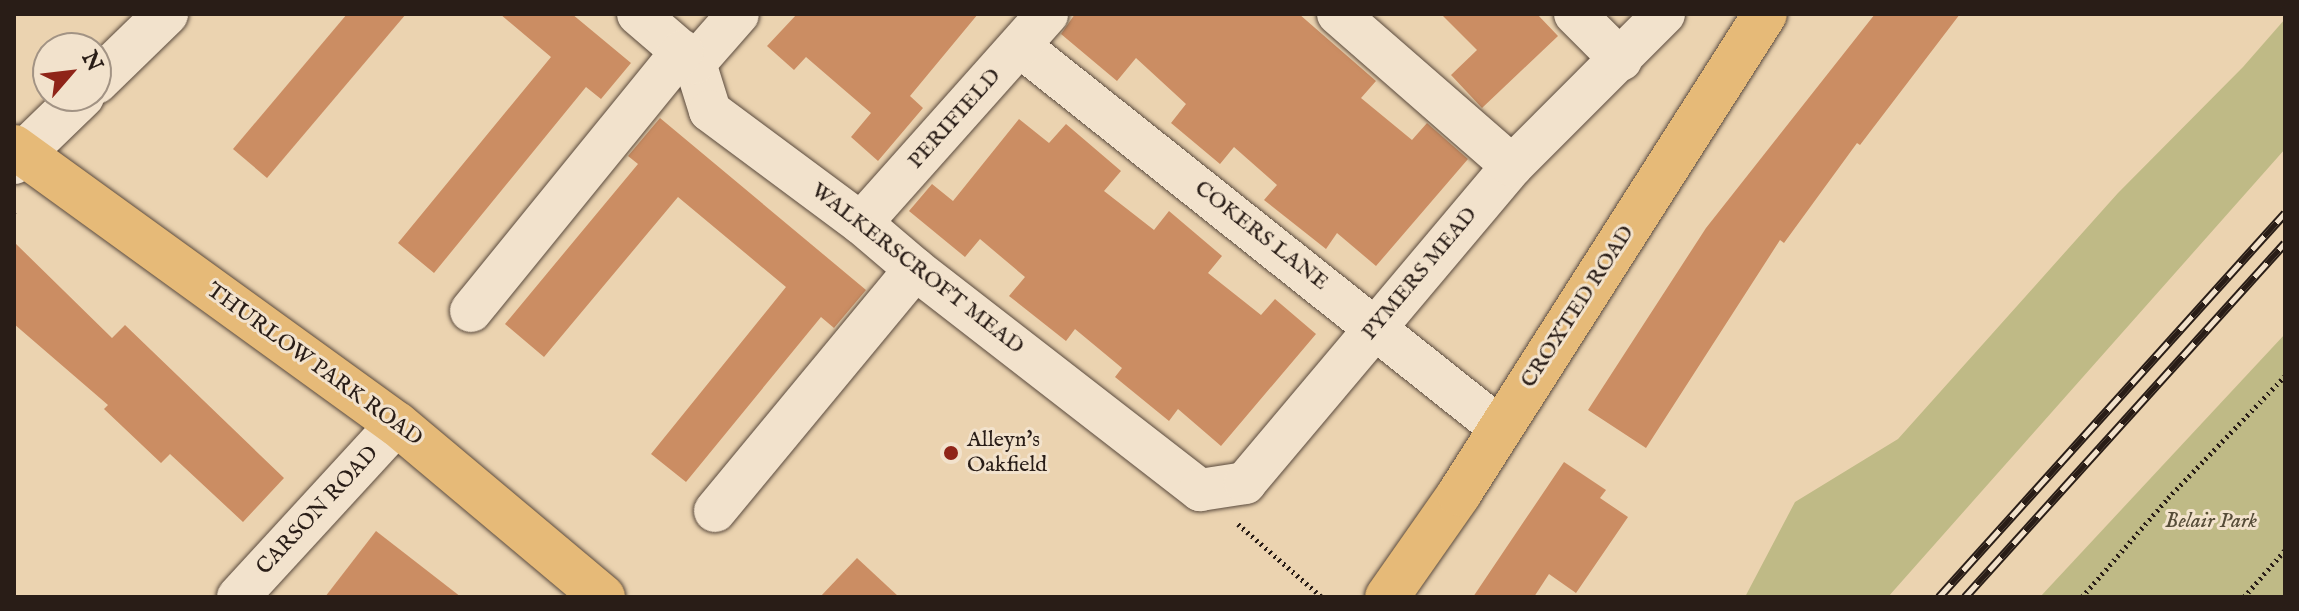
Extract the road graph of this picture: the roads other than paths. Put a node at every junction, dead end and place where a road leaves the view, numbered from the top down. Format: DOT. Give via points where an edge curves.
graph roads {
  1 [pos="166,14"];
  2 [pos="638,14"];
  3 [pos="738,14"];
  4 [pos="1047,14"];
  5 [pos="1338,14"];
  6 [pos="1575,14"];
  7 [pos="1664,14"];
  8 [pos="1765,14"];
  9 [pos="1021,47"];
  10 [pos="688,57"];
  11 [pos="1621,60"];
  12 [pos="112,66"];
  13 [pos="64,112"];
  14 [pos="17,154"];
  15 [pos="1512,166"];
  16 [pos="861,223"];
  17 [pos="915,269"];
  18 [pos="471,311"];
  19 [pos="1375,326"];
  20 [pos="397,424"];
  21 [pos="1500,428"];
  22 [pos="1225,488"];
  23 [pos="715,511"];
  24 [pos="238,597"];
  25 [pos="603,597"];
  26 [pos="1387,597"];
  1 -- 12 [label="street"];
  2 -- 10 [label="street"];
  3 -- 10 [label="street"];
  4 -- 9 [label="street, PERIFIELD"];
  5 -- 15 [label="street"];
  6 -- 11 [label="street"];
  7 -- 11 [label="street, PYMERS MEAD"];
  8 -- 21 [label="main road, CROXTED ROAD"];
  9 -- 16 [label="street, PERIFIELD"];
  9 -- 19 [label="street, COKERS LANE"];
  10 -- 16 [label="street, WALKERSCROFT MEAD" via="710,111"];
  10 -- 18 [label="street"];
  11 -- 15 [label="street, PYMERS MEAD"];
  13 -- 14 [label="street"];
  14 -- 20 [label="main road, THURLOW PARK ROAD"];
  15 -- 19 [label="street, PYMERS MEAD"];
  16 -- 17 [label="street, WALKERSCROFT MEAD"];
  17 -- 22 [label="street, WALKERSCROFT MEAD" via="1200,490"];
  17 -- 23 [label="street"];
  19 -- 21 [label="street, COKERS LANE"];
  19 -- 22 [label="street, PYMERS MEAD" via="1245,483"];
  20 -- 24 [label="street, CARSON ROAD"];
  20 -- 25 [label="main road, THURLOW PARK ROAD"];
  21 -- 26 [label="main road, CROXTED ROAD"];
}
